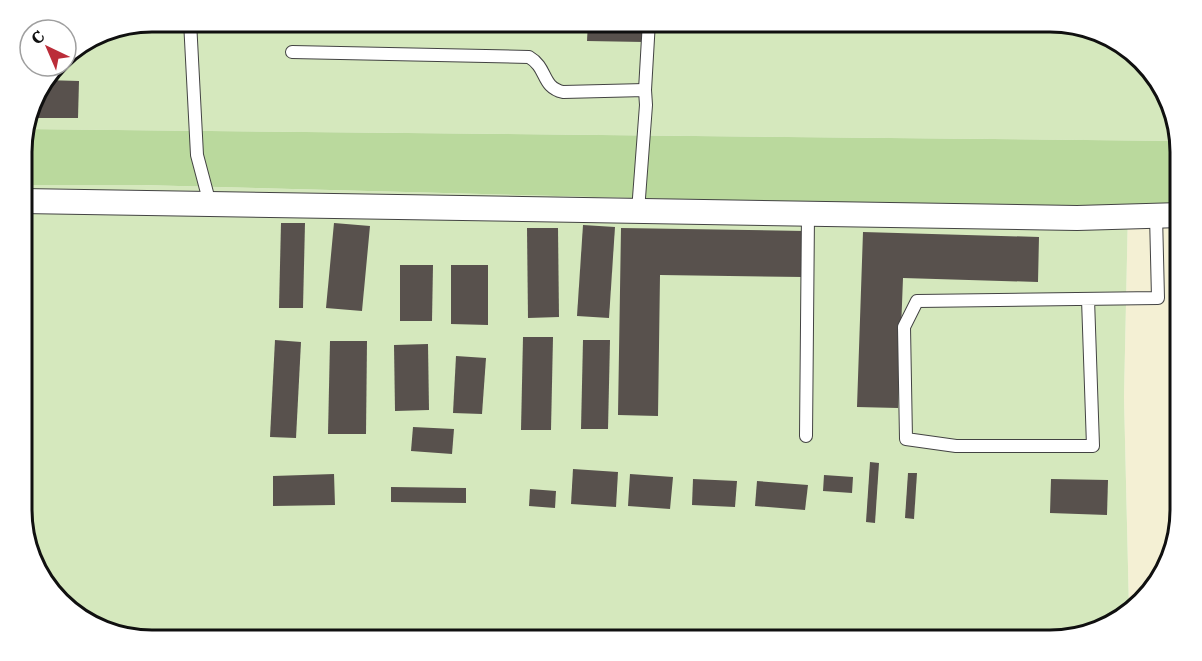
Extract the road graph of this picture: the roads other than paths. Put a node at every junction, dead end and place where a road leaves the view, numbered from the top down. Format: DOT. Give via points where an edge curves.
graph roads {
  1 [pos="191,32"];
  2 [pos="648,32"];
  3 [pos="292,52"];
  4 [pos="645,90"];
  5 [pos="32,201"];
  6 [pos="210,204"];
  7 [pos="638,211"];
  8 [pos="808,214"];
  9 [pos="1156,215"];
  10 [pos="1170,215"];
  11 [pos="1088,299"];
  12 [pos="806,435"];
  1 -- 6 [label="lane" via="197,155"];
  2 -- 4 [label="lane"];
  3 -- 4 [label="lane" via="529,57 537,62 554,90"];
  4 -- 7 [label="lane"];
  5 -- 6 [label="street"];
  6 -- 7 [label="street"];
  7 -- 8 [label="street"];
  8 -- 9 [label="street" via="1077,218"];
  8 -- 12 [label="lane"];
  9 -- 10 [label="street"];
  9 -- 11 [label="lane" via="1158,298"];
  11 -- 11 [label="lane" via="917,301 904,327 906,439 956,447 1093,446"];
}
